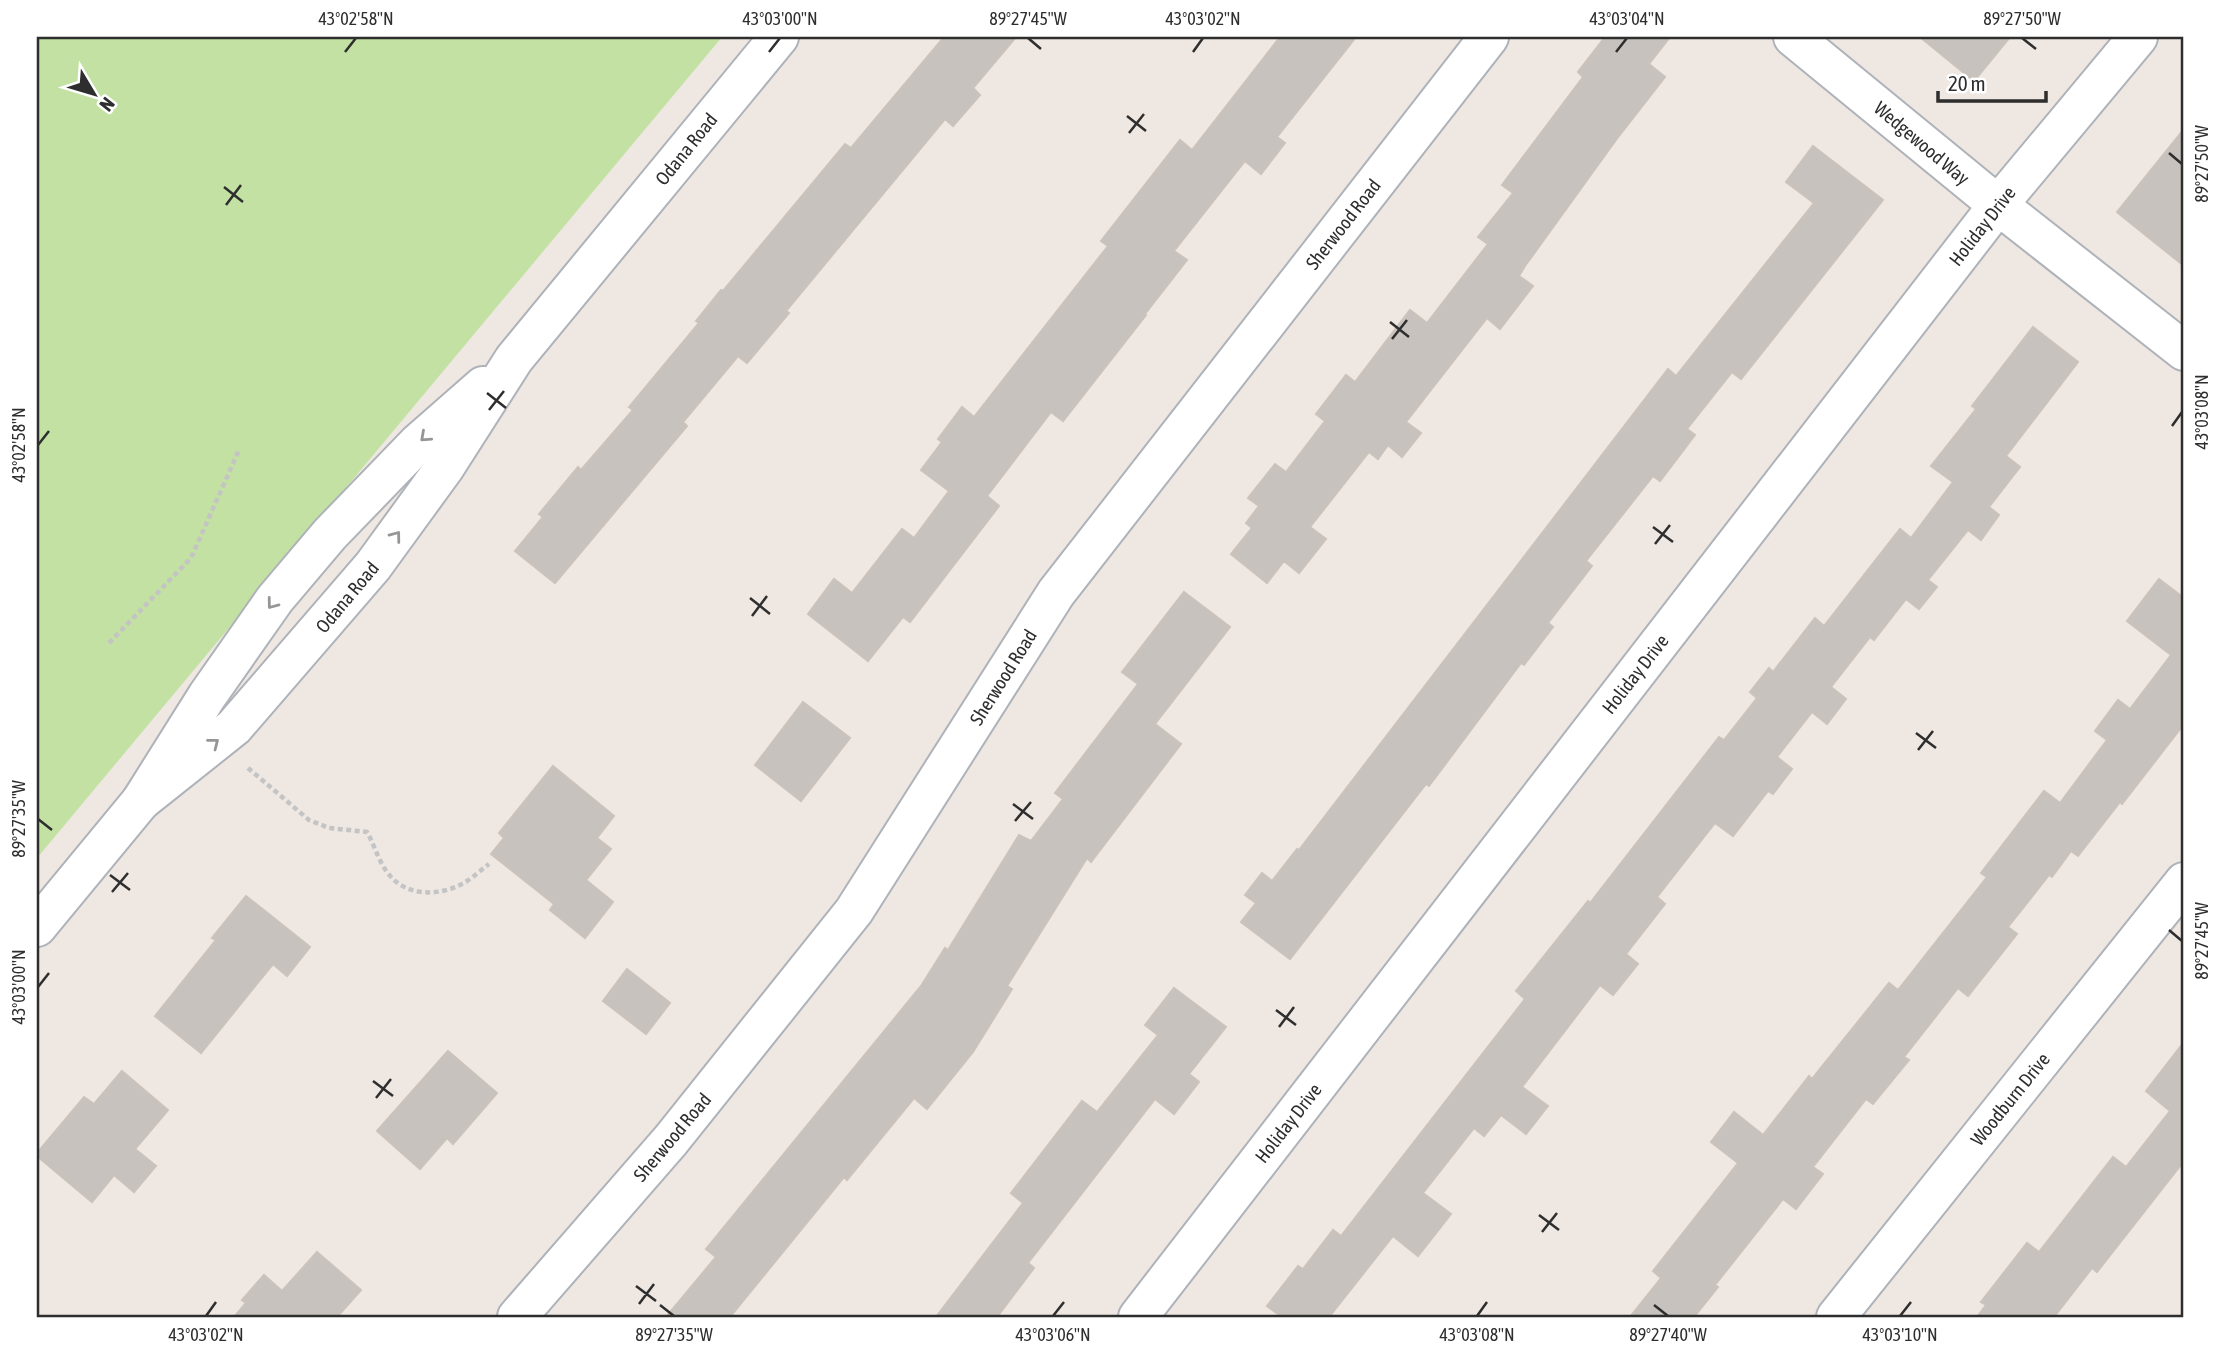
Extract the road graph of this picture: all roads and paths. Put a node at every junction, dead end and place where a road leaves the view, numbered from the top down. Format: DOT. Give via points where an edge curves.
graph roads {
  1 [pos="779,37"];
  2 [pos="1489,37"];
  3 [pos="1793,37"];
  4 [pos="2138,37"];
  5 [pos="1998,205"];
  6 [pos="2184,351"];
  7 [pos="514,359"];
  8 [pos="239,450"];
  9 [pos="109,643"];
  10 [pos="248,768"];
  11 [pos="141,801"];
  12 [pos="489,864"];
  13 [pos="2184,882"];
  14 [pos="37,927"];
  15 [pos="517,1317"];
  16 [pos="1138,1317"];
  17 [pos="1836,1317"];
  1 -- 7 [label="street, Odana Road"];
  2 -- 15 [label="street, Sherwood Road" via="1056,593 855,911 671,1140"];
  3 -- 5 [label="street, Wedgewood Way"];
  4 -- 5 [label="street, Holiday Drive"];
  5 -- 6 [label="street, Wedgewood Way"];
  5 -- 16 [label="street, Holiday Drive"];
  7 -- 11 [label="street, Odana Road, one-way" via="418,443 275,598"];
  11 -- 7 [label="street, Odana Road, one-way" via="234,727 355,588 445,467"];
  8 -- 9 [label="path" via="191,558"];
  10 -- 12 [label="path" via="309,820 329,828 367,832 387,872 405,889 426,894 446,890 466,882"];
  11 -- 14 [label="street, Odana Road"];
  13 -- 17 [label="street, Woodburn Drive"];
}
